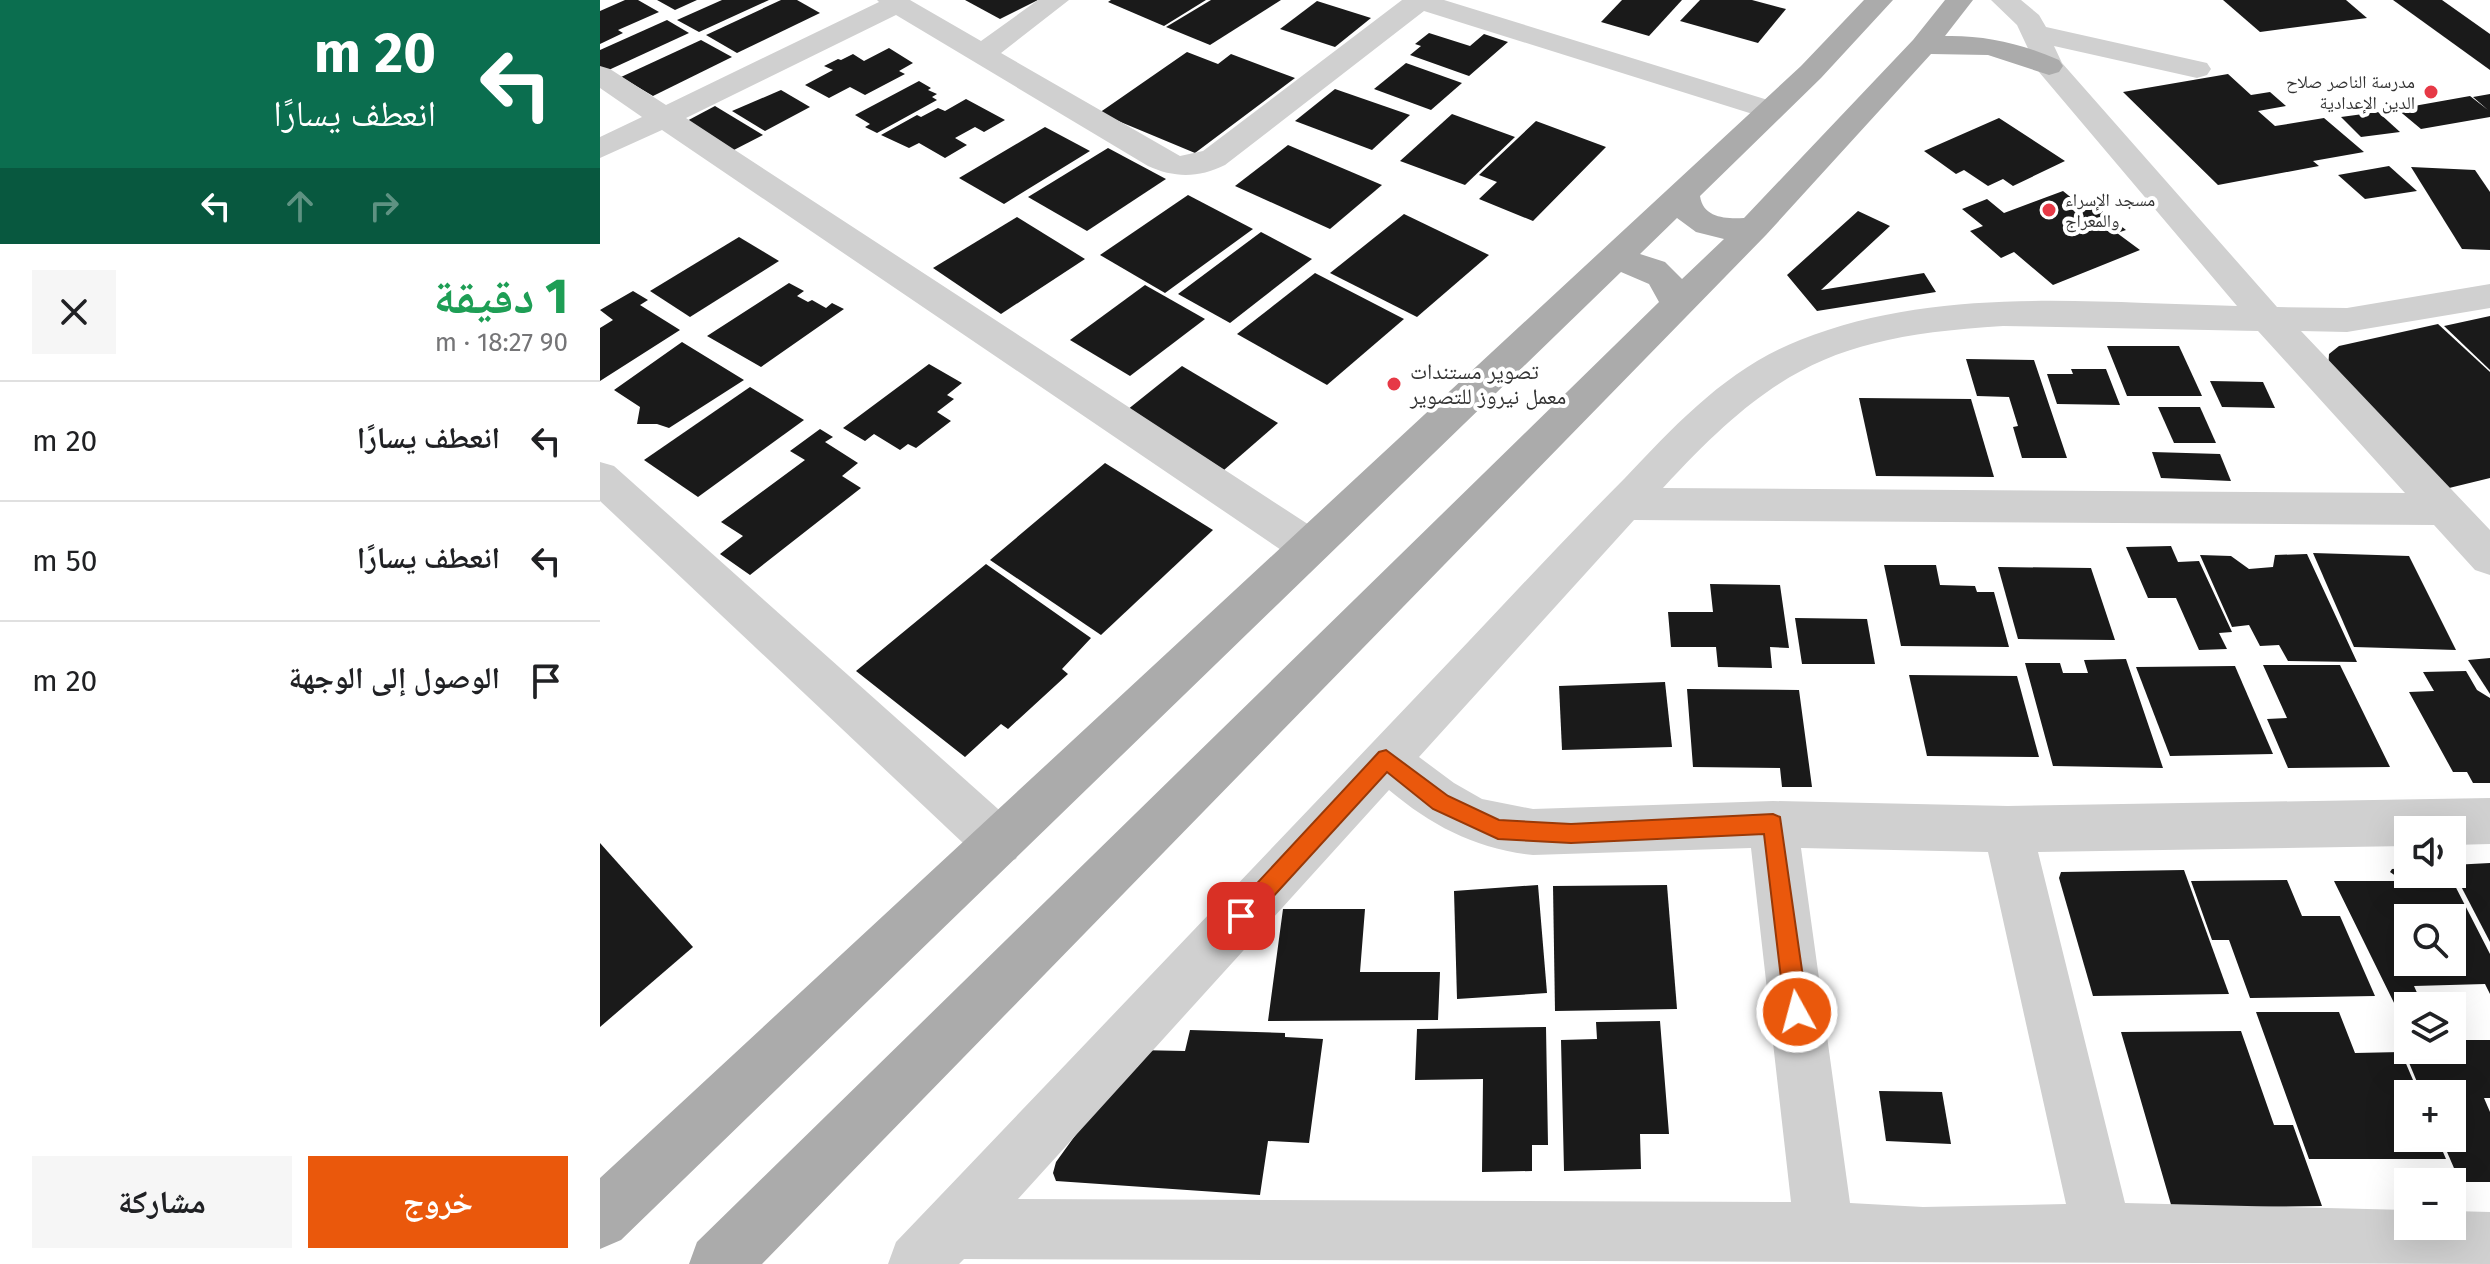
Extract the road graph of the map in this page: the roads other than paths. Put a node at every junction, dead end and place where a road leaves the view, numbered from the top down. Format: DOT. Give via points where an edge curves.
graph roads {
  1 [pos="1055,0"];
  2 [pos="1418,0"];
  3 [pos="1879,0"];
  4 [pos="1959,0"];
  5 [pos="2005,0"];
  6 [pos="894,2"];
  7 [pos="2035,33"];
  8 [pos="1923,46"];
  9 [pos="981,55"];
  10 [pos="2049,66"];
  11 [pos="2197,69"];
  12 [pos="600,75"];
  13 [pos="1770,110"];
  14 [pos="664,117"];
  15 [pos="600,149"];
  16 [pos="1683,191"];
  17 [pos="1754,228"];
  18 [pos="1610,260"];
  19 [pos="2490,296"];
  20 [pos="1677,304"];
  21 [pos="2269,320"];
  22 [pos="600,477"];
  23 [pos="1624,504"];
  24 [pos="2471,529"];
  25 [pos="1308,546"];
  26 [pos="1386,759"];
  27 [pos="2490,821"];
  28 [pos="1773,824"];
  29 [pos="2008,829"];
  30 [pos="998,842"];
  31 [pos="600,1219"];
  32 [pos="1824,1232"];
  33 [pos="2102,1233"];
  34 [pos="2490,1242"];
  35 [pos="935,1246"];
  36 [pos="1926,1251"];
  37 [pos="719,1264"];
  1 -- 9 [label="street"];
  2 -- 9 [label="street" via="1214,158 1192,166 1166,162"];
  2 -- 13 [label="street"];
  3 -- 13 [label="main road"];
  4 -- 8 [label="main road"];
  5 -- 7 [label="street"];
  6 -- 9 [label="street"];
  6 -- 14 [label="street"];
  7 -- 10 [label="street"];
  7 -- 11 [label="street"];
  8 -- 10 [label="main road" via="1987,45"];
  8 -- 17 [label="main road"];
  10 -- 21 [label="street"];
  12 -- 14 [label="street"];
  13 -- 16 [label="main road"];
  14 -- 15 [label="street"];
  14 -- 25 [label="street"];
  16 -- 17 [label="main road" via="1683,201 1697,218 1724,229"];
  16 -- 18 [label="main road"];
  17 -- 20 [label="main road"];
  18 -- 20 [label="main road" via="1657,272 1675,291"];
  18 -- 25 [label="main road"];
  19 -- 21 [label="street" via="2347,320"];
  20 -- 37 [label="main road"];
  21 -- 23 [label="street" via="2003,314 1920,321 1837,341 1758,377 1714,411"];
  21 -- 24 [label="street"];
  22 -- 30 [label="street"];
  23 -- 24 [label="street"];
  23 -- 26 [label="street"];
  25 -- 30 [label="main road"];
  26 -- 28 [label="street" via="1440,802 1498,829 1571,833"];
  26 -- 35 [label="street"];
  27 -- 29 [label="street"];
  28 -- 29 [label="street"];
  28 -- 32 [label="street"];
  29 -- 33 [label="street"];
  30 -- 31 [label="main road"];
  32 -- 35 [label="street"];
  32 -- 36 [label="street"];
  33 -- 34 [label="street"];
  33 -- 36 [label="street"];
}
